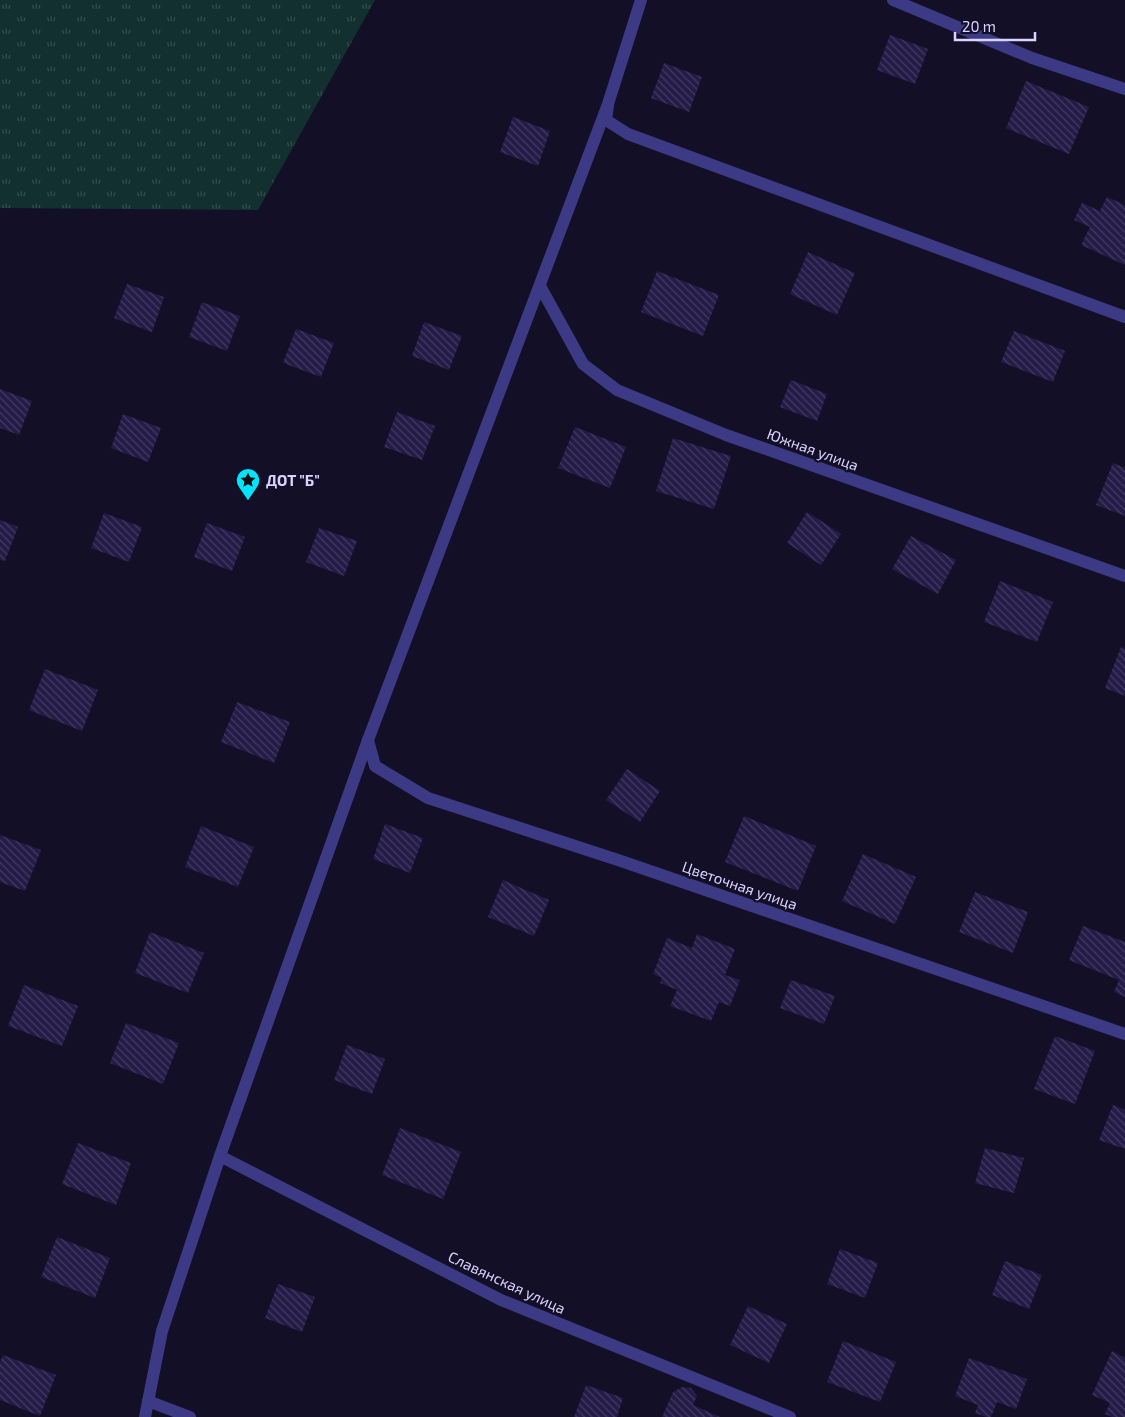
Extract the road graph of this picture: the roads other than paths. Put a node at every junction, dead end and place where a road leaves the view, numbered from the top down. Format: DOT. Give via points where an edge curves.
graph roads {
  1 [pos="641,0"];
  2 [pos="893,0"];
  3 [pos="1125,89"];
  4 [pos="608,104"];
  5 [pos="540,286"];
  6 [pos="1125,317"];
  7 [pos="1125,576"];
  8 [pos="368,740"];
  9 [pos="1125,1034"];
  10 [pos="220,1156"];
  11 [pos="148,1401"];
  12 [pos="145,1417"];
  13 [pos="190,1417"];
  14 [pos="790,1417"];
  1 -- 4 [label="street"];
  2 -- 3 [label="street" via="1032,58"];
  4 -- 5 [label="street"];
  4 -- 6 [label="street" via="606,120 628,134"];
  5 -- 7 [label="street, Южная улица" via="583,364 617,390 726,435"];
  5 -- 8 [label="street"];
  8 -- 9 [label="street, Цветочная улица" via="374,766 428,798 631,864"];
  8 -- 10 [label="street"];
  10 -- 11 [label="street" via="162,1331"];
  10 -- 14 [label="street, Славянская улица" via="500,1300"];
  11 -- 12 [label="street"];
  11 -- 13 [label="street"];
}
